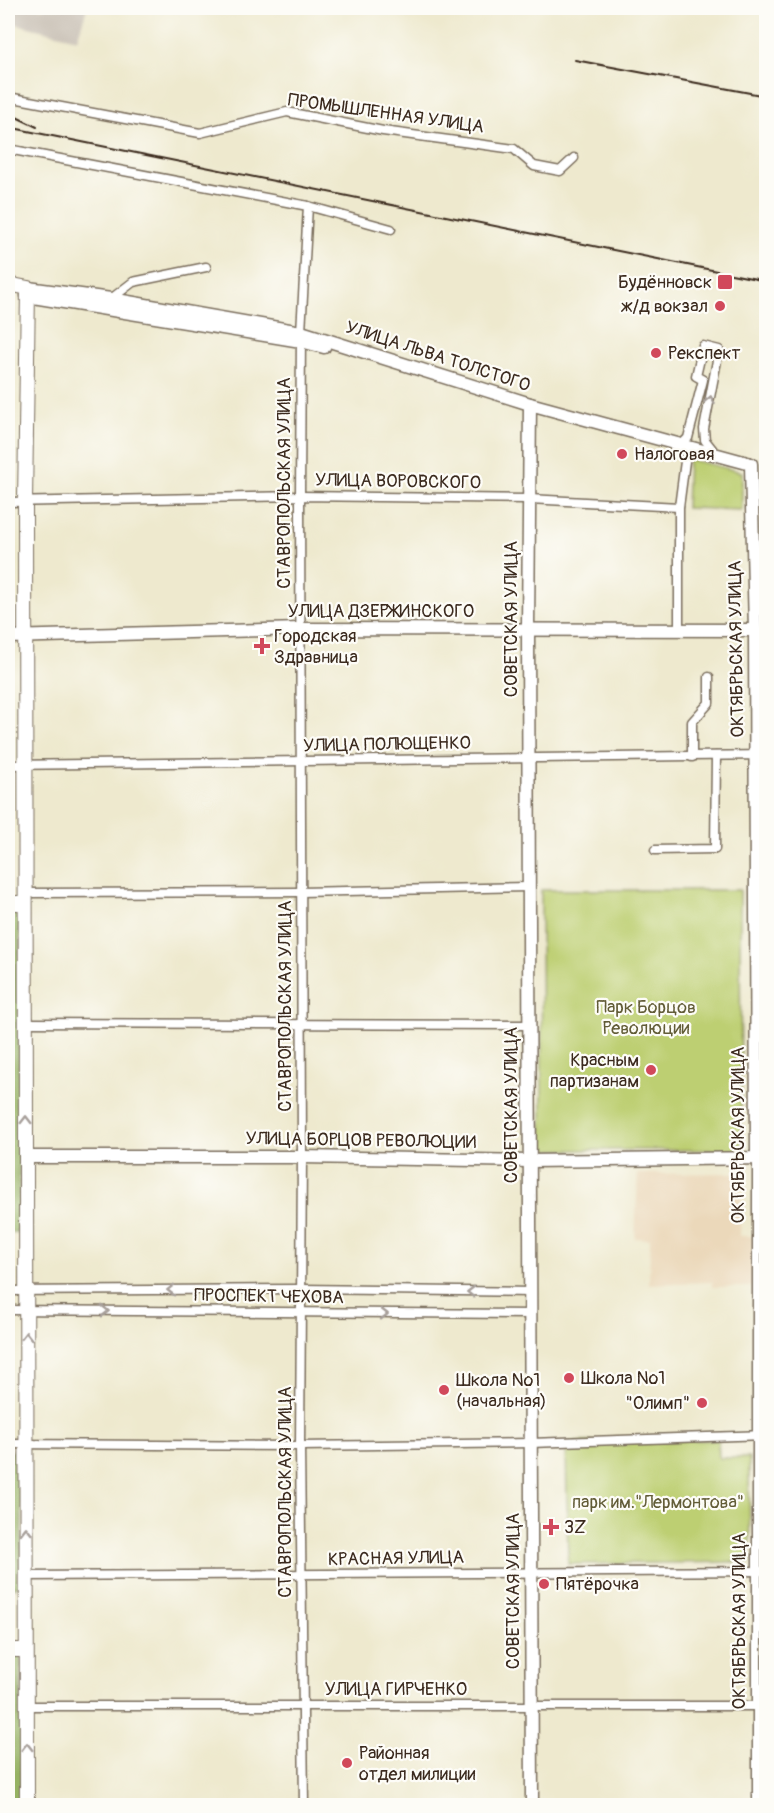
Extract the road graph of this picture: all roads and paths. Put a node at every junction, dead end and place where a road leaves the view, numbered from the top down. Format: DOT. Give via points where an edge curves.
graph roads {
  1 [pos="8,96"];
  2 [pos="8,149"];
  3 [pos="573,158"];
  4 [pos="308,206"];
  5 [pos="391,229"];
  6 [pos="207,267"];
  7 [pos="8,285"];
  8 [pos="27,292"];
  9 [pos="8,293"];
  10 [pos="111,299"];
  11 [pos="301,336"];
  12 [pos="530,406"];
  13 [pos="684,446"];
  14 [pos="716,454"];
  15 [pos="751,464"];
  16 [pos="300,496"];
  17 [pos="529,499"];
  18 [pos="8,502"];
  19 [pos="25,503"];
  20 [pos="679,507"];
  21 [pos="528,628"];
  22 [pos="300,629"];
  23 [pos="679,629"];
  24 [pos="755,630"];
  25 [pos="8,637"];
  26 [pos="26,637"];
  27 [pos="710,677"];
  28 [pos="761,755"];
  29 [pos="716,756"];
  30 [pos="692,757"];
  31 [pos="529,759"];
  32 [pos="300,762"];
  33 [pos="25,764"];
  34 [pos="8,765"];
  35 [pos="655,850"];
  36 [pos="529,888"];
  37 [pos="761,890"];
  38 [pos="301,892"];
  39 [pos="25,898"];
  40 [pos="8,903"];
  41 [pos="26,1023"];
  42 [pos="301,1023"];
  43 [pos="529,1025"];
  44 [pos="761,1025"];
  45 [pos="302,1157"];
  46 [pos="27,1158"];
  47 [pos="761,1158"];
  48 [pos="530,1161"];
  49 [pos="301,1289"];
  50 [pos="8,1291"];
  51 [pos="26,1291"];
  52 [pos="530,1292"];
  53 [pos="8,1310"];
  54 [pos="26,1310"];
  55 [pos="301,1314"];
  56 [pos="530,1314"];
  57 [pos="762,1435"];
  58 [pos="530,1443"];
  59 [pos="8,1444"];
  60 [pos="26,1444"];
  61 [pos="300,1446"];
  62 [pos="762,1571"];
  63 [pos="532,1573"];
  64 [pos="26,1576"];
  65 [pos="302,1576"];
  66 [pos="8,1650"];
  67 [pos="26,1650"];
  68 [pos="27,1706"];
  69 [pos="304,1706"];
  70 [pos="532,1706"];
  71 [pos="762,1706"];
  72 [pos="27,1806"];
  73 [pos="304,1806"];
  74 [pos="532,1806"];
  75 [pos="757,1806"];
  1 -- 3 [label="street, ПРОМЫШЛЕННАЯ УЛИЦА" via="200,133 287,112 383,131 514,149 543,169 560,171"];
  2 -- 4 [label="street"];
  4 -- 5 [label="street"];
  4 -- 11 [label="street, СТАВРОПОЛЬСКАЯ УЛИЦА"];
  6 -- 10 [label="street" via="133,282"];
  7 -- 8 [label="main road, УЛИЦА ЛЬВА ТОЛСТОГО"];
  8 -- 9 [label="main road, УЛИЦА ЛЬВА ТОЛСТОГО"];
  8 -- 10 [label="street, УЛИЦА ЛЬВА ТОЛСТОГО"];
  8 -- 11 [label="street, УЛИЦА ЛЬВА ТОЛСТОГО"];
  8 -- 19 [label="main road"];
  10 -- 11 [label="street, УЛИЦА ЛЬВА ТОЛСТОГО"];
  11 -- 12 [label="street, УЛИЦА ЛЬВА ТОЛСТОГО"];
  11 -- 16 [label="street, СТАВРОПОЛЬСКАЯ УЛИЦА"];
  12 -- 13 [label="street, УЛИЦА ЛЬВА ТОЛСТОГО"];
  12 -- 17 [label="street, СОВЕТСКАЯ УЛИЦА"];
  13 -- 14 [label="street, УЛИЦА ЛЬВА ТОЛСТОГО"];
  14 -- 13 [label="street, one-way" via="705,440 704,429 719,350 703,346 696,376 703,380"];
  13 -- 20 [label="street"];
  14 -- 15 [label="street, УЛИЦА ЛЬВА ТОЛСТОГО"];
  15 -- 24 [label="street, ОКТЯБРЬСКАЯ УЛИЦА"];
  16 -- 17 [label="street, УЛИЦА ВОРОВСКОГО"];
  16 -- 19 [label="street, УЛИЦА ВОРОВСКОГО"];
  16 -- 22 [label="street, СТАВРОПОЛЬСКАЯ УЛИЦА"];
  17 -- 20 [label="street, УЛИЦА ВОРОВСКОГО"];
  17 -- 21 [label="street, СОВЕТСКАЯ УЛИЦА"];
  18 -- 19 [label="street, УЛИЦА ВОРОВСКОГО"];
  19 -- 26 [label="main road"];
  20 -- 23 [label="street"];
  21 -- 22 [label="street, УЛИЦА ДЗЕРЖИНСКОГО"];
  21 -- 23 [label="street, УЛИЦА ДЗЕРЖИНСКОГО"];
  21 -- 31 [label="street, СОВЕТСКАЯ УЛИЦА"];
  22 -- 26 [label="street, УЛИЦА ДЗЕРЖИНСКОГО"];
  22 -- 32 [label="street, СТАВРОПОЛЬСКАЯ УЛИЦА"];
  23 -- 24 [label="street, УЛИЦА ДЗЕРЖИНСКОГО"];
  24 -- 28 [label="street, ОКТЯБРЬСКАЯ УЛИЦА"];
  25 -- 26 [label="street, УЛИЦА ДЗЕРЖИНСКОГО"];
  26 -- 33 [label="main road"];
  27 -- 30 [label="street" via="709,703 692,722"];
  28 -- 29 [label="street, УЛИЦА ПОЛЮЩЕНКО"];
  28 -- 37 [label="street, ОКТЯБРЬСКАЯ УЛИЦА"];
  29 -- 30 [label="street, УЛИЦА ПОЛЮЩЕНКО"];
  29 -- 35 [label="street" via="715,849"];
  30 -- 31 [label="street, УЛИЦА ПОЛЮЩЕНКО"];
  31 -- 32 [label="street, УЛИЦА ПОЛЮЩЕНКО"];
  31 -- 36 [label="street, СОВЕТСКАЯ УЛИЦА"];
  32 -- 33 [label="street, УЛИЦА ПОЛЮЩЕНКО"];
  32 -- 38 [label="street, СТАВРОПОЛЬСКАЯ УЛИЦА"];
  33 -- 34 [label="street, УЛИЦА ПОЛЮЩЕНКО"];
  33 -- 39 [label="main road"];
  36 -- 38 [label="street"];
  36 -- 43 [label="street, СОВЕТСКАЯ УЛИЦА"];
  37 -- 44 [label="street, ОКТЯБРЬСКАЯ УЛИЦА"];
  38 -- 39 [label="street"];
  38 -- 42 [label="street, СТАВРОПОЛЬСКАЯ УЛИЦА"];
  39 -- 40 [label="main road"];
  39 -- 41 [label="main road"];
  41 -- 42 [label="street"];
  46 -- 41 [label="main road, one-way"];
  42 -- 43 [label="street"];
  42 -- 45 [label="street, СТАВРОПОЛЬСКАЯ УЛИЦА"];
  43 -- 48 [label="street, СОВЕТСКАЯ УЛИЦА"];
  44 -- 47 [label="street, ОКТЯБРЬСКАЯ УЛИЦА"];
  45 -- 46 [label="street, УЛИЦА БОРЦОВ РЕВОЛЮЦИИ"];
  45 -- 48 [label="street, УЛИЦА БОРЦОВ РЕВОЛЮЦИИ"];
  45 -- 49 [label="street, СТАВРОПОЛЬСКАЯ УЛИЦА"];
  46 -- 51 [label="main road"];
  47 -- 48 [label="street, УЛИЦА БОРЦОВ РЕВОЛЮЦИИ"];
  47 -- 57 [label="street, ОКТЯБРЬСКАЯ УЛИЦА"];
  48 -- 52 [label="street, СОВЕТСКАЯ УЛИЦА"];
  49 -- 51 [label="street, ПРОСПЕКТ ЧЕХОВА, one-way"];
  52 -- 49 [label="street, ПРОСПЕКТ ЧЕХОВА, one-way"];
  49 -- 55 [label="street, СТАВРОПОЛЬСКАЯ УЛИЦА"];
  50 -- 51 [label="street, ПРОСПЕКТ ЧЕХОВА"];
  51 -- 54 [label="main road"];
  52 -- 56 [label="street, СОВЕТСКАЯ УЛИЦА"];
  53 -- 54 [label="street, ПРОСПЕКТ ЧЕХОВА"];
  54 -- 55 [label="street, ПРОСПЕКТ ЧЕХОВА, one-way"];
  60 -- 54 [label="main road, one-way"];
  55 -- 56 [label="street, ПРОСПЕКТ ЧЕХОВА, one-way"];
  55 -- 61 [label="street, СТАВРОПОЛЬСКАЯ УЛИЦА"];
  56 -- 58 [label="street, СОВЕТСКАЯ УЛИЦА"];
  57 -- 58 [label="street"];
  57 -- 62 [label="street, ОКТЯБРЬСКАЯ УЛИЦА"];
  58 -- 61 [label="street"];
  58 -- 63 [label="street, СОВЕТСКАЯ УЛИЦА"];
  59 -- 60 [label="street"];
  60 -- 61 [label="street"];
  64 -- 60 [label="main road, one-way"];
  61 -- 65 [label="street, СТАВРОПОЛЬСКАЯ УЛИЦА"];
  62 -- 63 [label="street, КРАСНАЯ УЛИЦА"];
  62 -- 71 [label="street, ОКТЯБРЬСКАЯ УЛИЦА"];
  63 -- 65 [label="street, КРАСНАЯ УЛИЦА"];
  63 -- 70 [label="street, СОВЕТСКАЯ УЛИЦА"];
  64 -- 65 [label="street, КРАСНАЯ УЛИЦА"];
  64 -- 67 [label="main road"];
  65 -- 69 [label="street, СТАВРОПОЛЬСКАЯ УЛИЦА"];
  66 -- 67 [label="main road"];
  67 -- 68 [label="main road"];
  68 -- 69 [label="street, УЛИЦА ГИРЧЕНКО"];
  72 -- 68 [label="main road, one-way"];
  69 -- 70 [label="street, УЛИЦА ГИРЧЕНКО"];
  69 -- 73 [label="street, СТАВРОПОЛЬСКАЯ УЛИЦА"];
  70 -- 71 [label="street, УЛИЦА ГИРЧЕНКО"];
  70 -- 74 [label="street, СОВЕТСКАЯ УЛИЦА"];
  71 -- 75 [label="street, ОКТЯБРЬСКАЯ УЛИЦА"];
}
